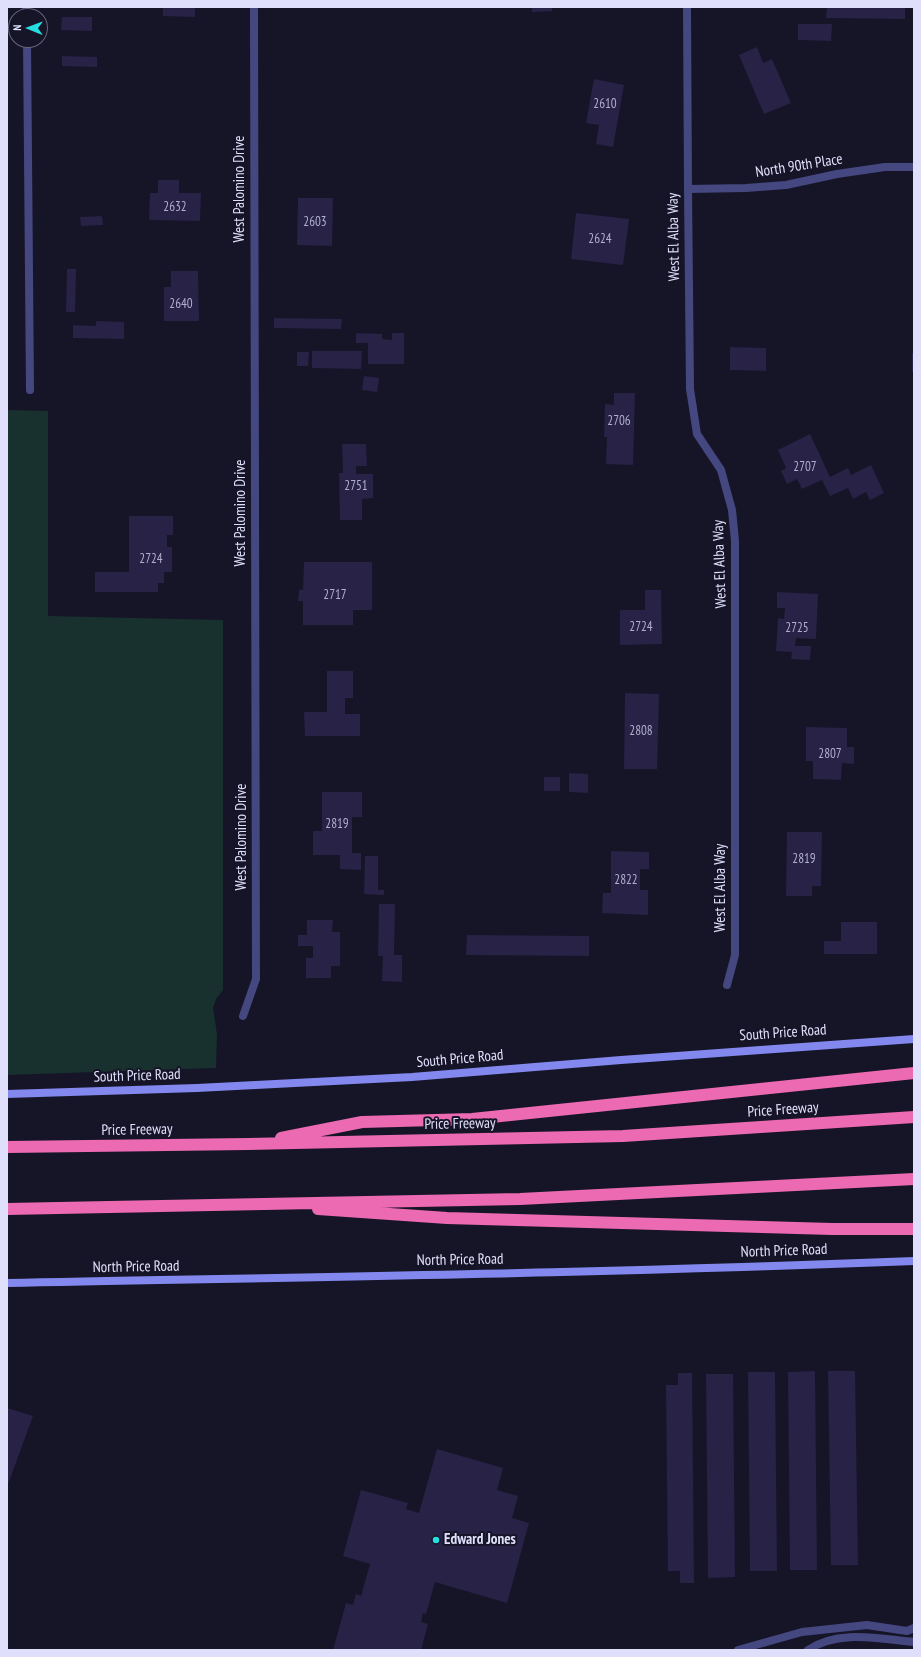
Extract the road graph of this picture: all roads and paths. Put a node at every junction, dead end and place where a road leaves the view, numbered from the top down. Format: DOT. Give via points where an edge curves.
graph roads {
  1 [pos="254,7"];
  2 [pos="688,7"];
  3 [pos="27,48"];
  4 [pos="914,167"];
  5 [pos="688,189"];
  6 [pos="30,390"];
  7 [pos="727,985"];
  8 [pos="242,1016"];
  9 [pos="914,1039"];
  10 [pos="914,1073"];
  11 [pos="7,1094"];
  12 [pos="914,1117"];
  13 [pos="248,1144"];
  14 [pos="7,1147"];
  15 [pos="914,1179"];
  16 [pos="237,1204"];
  17 [pos="7,1209"];
  18 [pos="914,1229"];
  19 [pos="914,1261"];
  20 [pos="7,1283"];
  21 [pos="914,1628"];
  22 [pos="914,1642"];
  23 [pos="738,1650"];
  24 [pos="808,1650"];
  1 -- 8 [label="street, West Palomino Drive" via="256,979"];
  2 -- 5 [label="street, West El Alba Way"];
  3 -- 6 [label="street"];
  4 -- 5 [label="street, North 90th Place" via="885,167 786,185"];
  5 -- 7 [label="street, West El Alba Way" via="690,389 697,434 721,470 732,510 736,541 735,955"];
  9 -- 11 [label="main road, South Price Road" via="412,1077"];
  10 -- 13 [label="highway" via="472,1119 362,1122"];
  12 -- 13 [label="highway, Price Freeway" via="623,1136"];
  13 -- 14 [label="highway, Price Freeway"];
  15 -- 16 [label="highway" via="520,1199"];
  16 -- 17 [label="highway"];
  16 -- 18 [label="highway" via="448,1218"];
  19 -- 20 [label="main road, North Price Road" via="487,1274"];
  21 -- 23 [label="street" via="907,1631 867,1624 802,1632"];
  22 -- 24 [label="street" via="855,1636 818,1643"];
}
